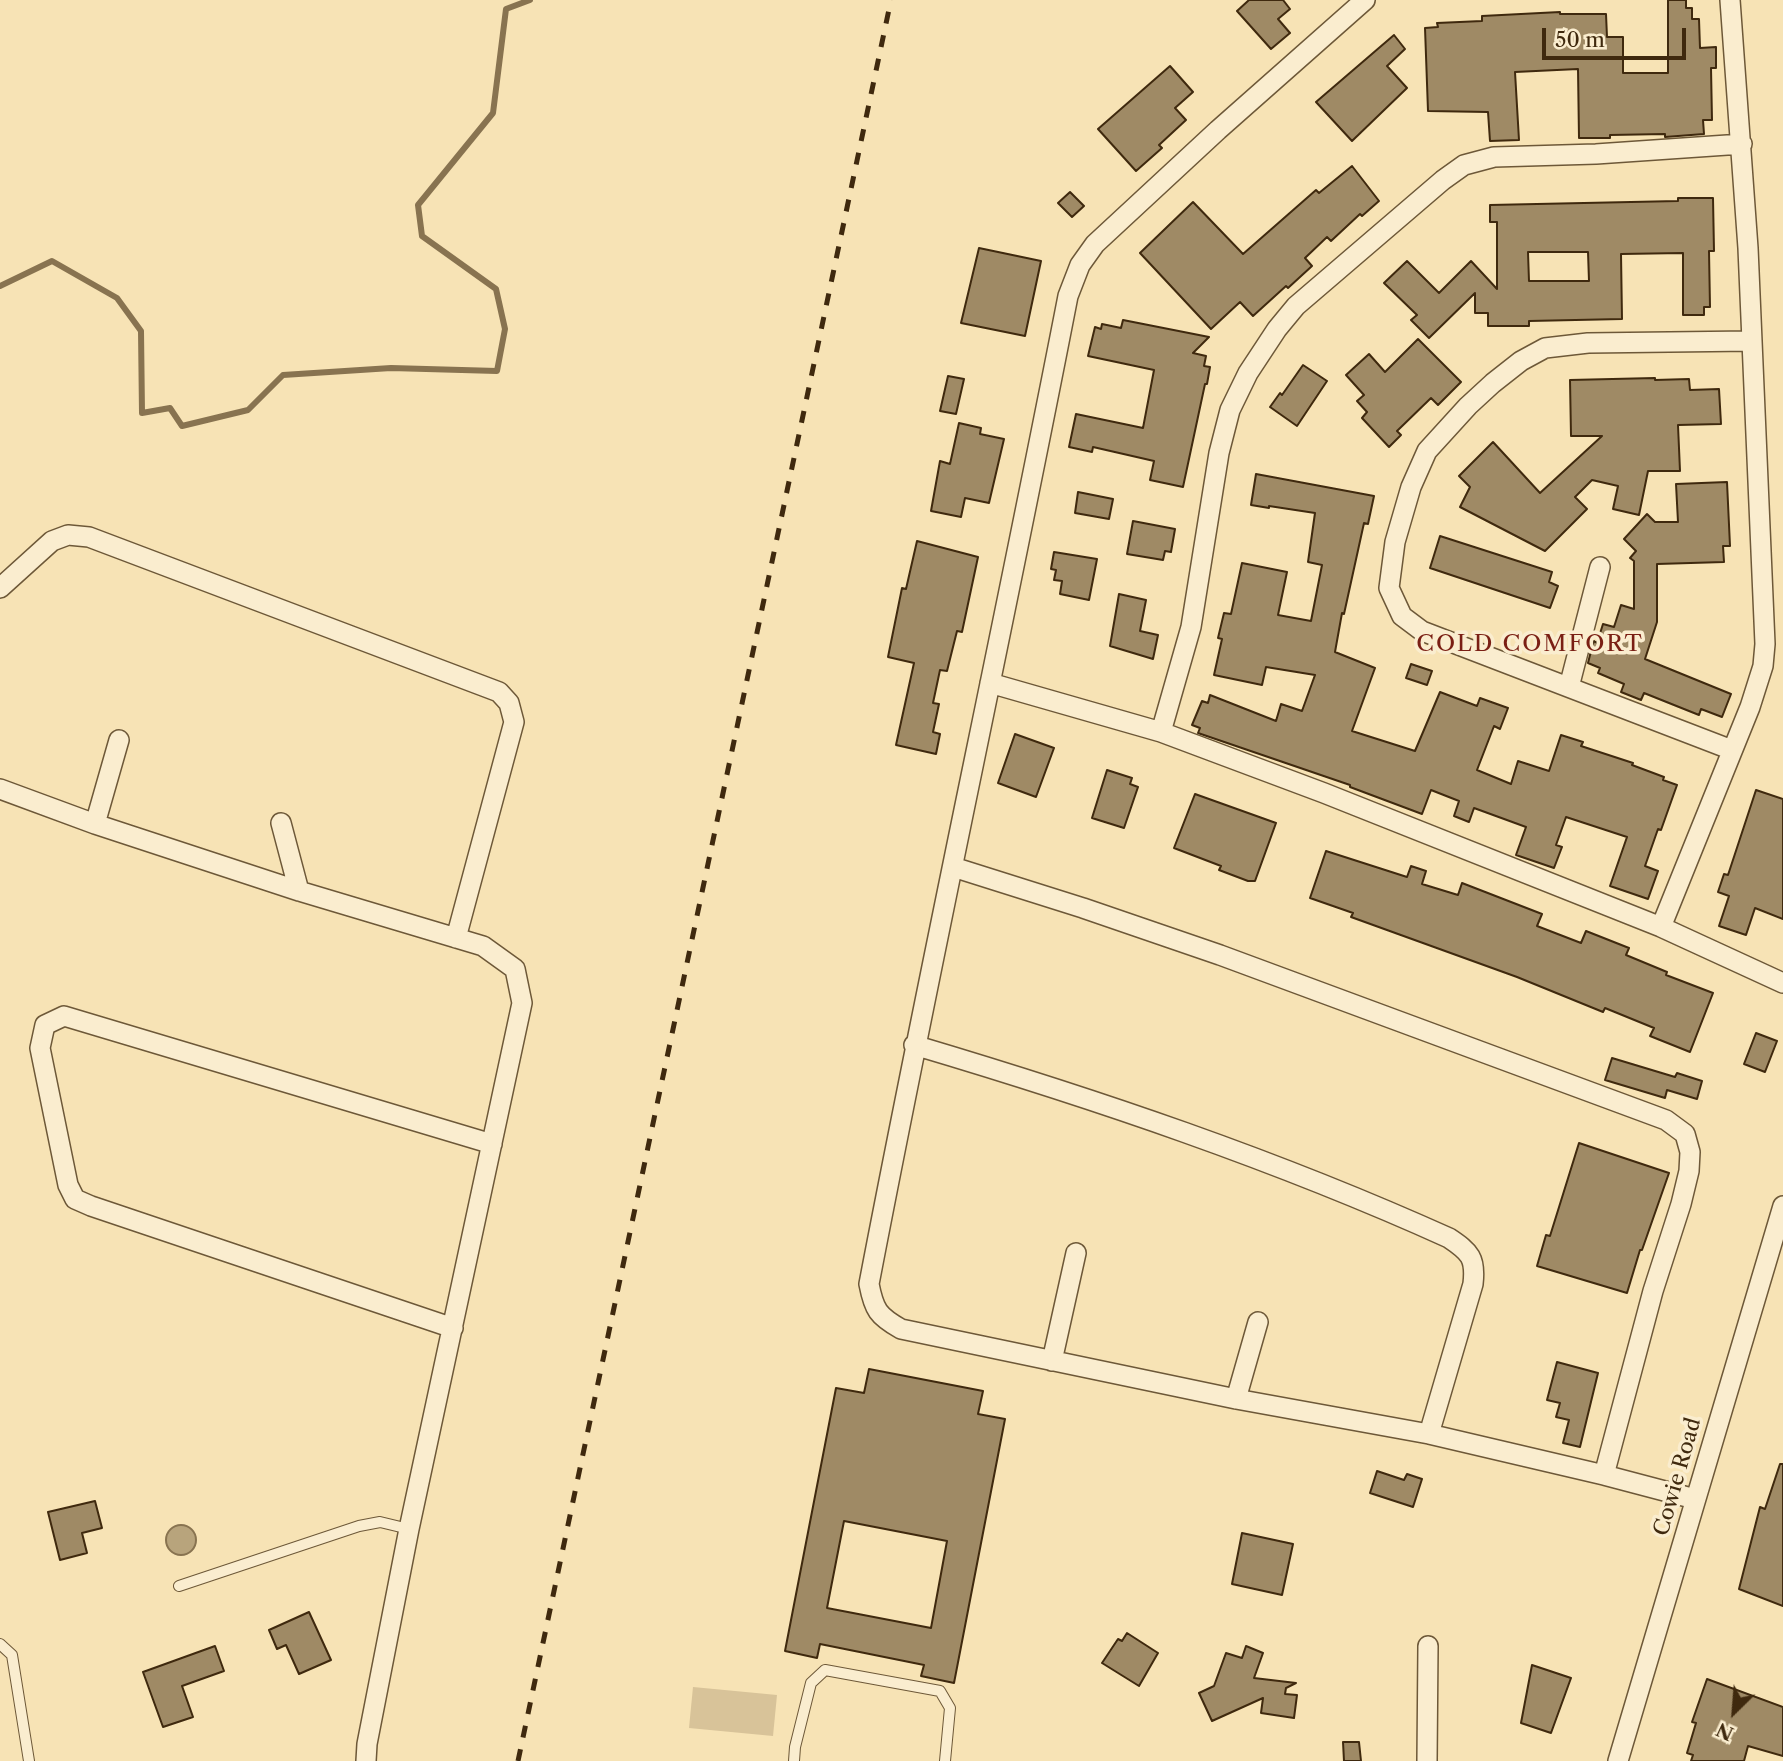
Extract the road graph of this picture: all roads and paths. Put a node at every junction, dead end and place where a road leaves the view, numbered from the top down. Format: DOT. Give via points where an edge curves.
graph roads {
  1 [pos="1365,0"];
  2 [pos="1730,0"];
  3 [pos="1742,145"];
  4 [pos="1751,341"];
  5 [pos="1600,567"];
  6 [pos="0,588"];
  7 [pos="990,683"];
  8 [pos="1569,687"];
  9 [pos="1161,732"];
  10 [pos="119,740"];
  11 [pos="1732,750"];
  12 [pos="0,789"];
  13 [pos="281,822"];
  14 [pos="95,824"];
  15 [pos="953,867"];
  16 [pos="299,891"];
  17 [pos="1661,927"];
  18 [pos="456,938"];
  19 [pos="1783,983"];
  20 [pos="914,1045"];
  21 [pos="492,1144"];
  22 [pos="1783,1206"];
  23 [pos="1777,1247"];
  24 [pos="1076,1253"];
  25 [pos="1258,1322"];
  26 [pos="453,1328"];
  27 [pos="1052,1361"];
  28 [pos="1236,1399"];
  29 [pos="1429,1434"];
  30 [pos="1604,1475"];
  31 [pos="1695,1499"];
  32 [pos="409,1530"];
  33 [pos="179,1586"];
  34 [pos="0,1644"];
  35 [pos="1428,1646"];
  36 [pos="29,1761"];
  37 [pos="366,1761"];
  38 [pos="794,1761"];
  39 [pos="945,1761"];
  40 [pos="1427,1761"];
  41 [pos="1618,1761"];
  1 -- 7 [label="street" via="1197,149 1096,244 1080,265 1068,296"];
  2 -- 3 [label="street"];
  3 -- 4 [label="street"];
  3 -- 9 [label="street" via="1494,157 1464,165 1296,306 1255,362 1230,410 1191,626"];
  4 -- 8 [label="street" via="1600,342 1545,348 1493,383 1427,451 1395,542 1389,588 1402,616 1422,631"];
  4 -- 11 [label="street" via="1765,644 1757,687"];
  5 -- 8 [label="street"];
  6 -- 18 [label="street" via="52,541 89,537 499,692 509,703 514,722"];
  7 -- 9 [label="street"];
  7 -- 15 [label="street"];
  8 -- 11 [label="street"];
  9 -- 17 [label="street"];
  10 -- 14 [label="street"];
  11 -- 17 [label="street"];
  12 -- 14 [label="street"];
  13 -- 16 [label="street"];
  14 -- 16 [label="street"];
  15 -- 20 [label="street"];
  15 -- 30 [label="street" via="1220,955 1666,1120 1685,1133 1690,1152 1686,1189 1656,1279"];
  16 -- 18 [label="street"];
  17 -- 19 [label="street"];
  18 -- 21 [label="street" via="482,946 515,969 522,1003"];
  20 -- 27 [label="street" via="869,1284 873,1306 901,1329"];
  20 -- 29 [label="street" via="1042,1083 1240,1153 1335,1188 1463,1247 1475,1267 1473,1284"];
  21 -- 26 [label="street"];
  21 -- 26 [label="street" via="64,1017 45,1025 40,1048 68,1185 75,1199"];
  22 -- 23 [label="street, Cowie Road"];
  23 -- 31 [label="street, Cowie Road"];
  24 -- 27 [label="street"];
  25 -- 28 [label="street"];
  26 -- 32 [label="street"];
  27 -- 28 [label="street"];
  28 -- 29 [label="street"];
  29 -- 30 [label="street"];
  30 -- 31 [label="street"];
  31 -- 41 [label="street, Cowie Road"];
  32 -- 33 [label="lane" via="380,1522 359,1526"];
  32 -- 37 [label="street"];
  34 -- 36 [label="lane" via="12,1655"];
  35 -- 40 [label="street"];
  38 -- 39 [label="lane" via="811,1683 825,1670 940,1691 950,1707"];
}
